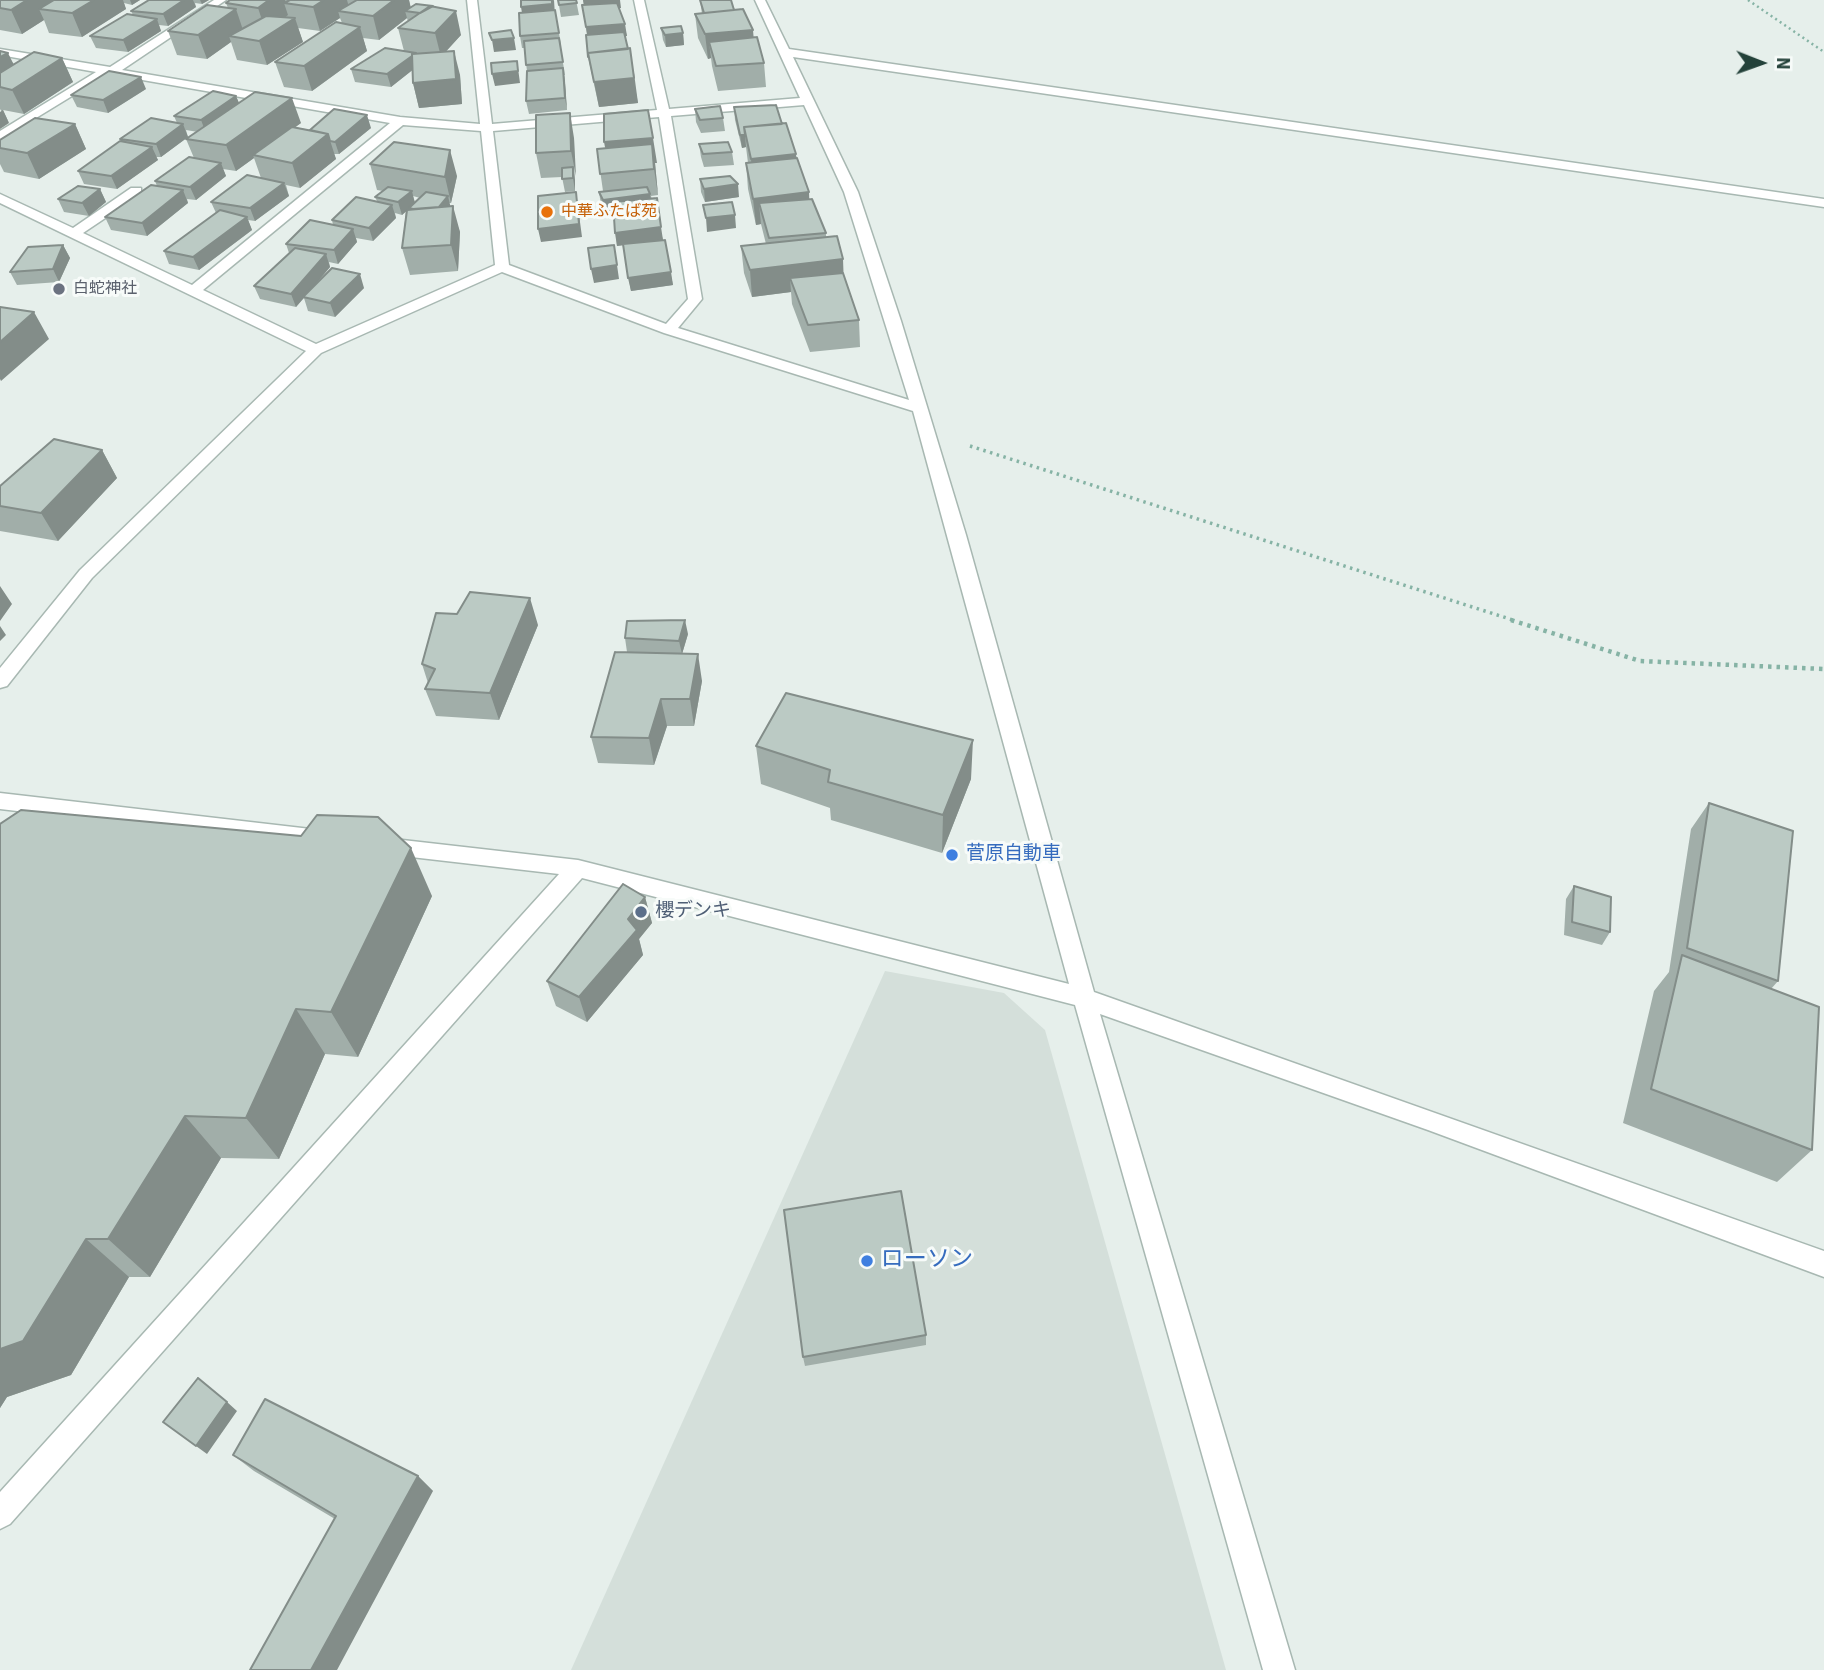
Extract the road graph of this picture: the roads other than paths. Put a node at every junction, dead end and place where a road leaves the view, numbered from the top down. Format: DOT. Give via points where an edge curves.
graph roads {
  1 [pos="221,0"];
  2 [pos="639,0"];
  3 [pos="760,0"];
  4 [pos="468,1"];
  5 [pos="0,52"];
  6 [pos="784,52"];
  7 [pos="110,71"];
  8 [pos="806,101"];
  9 [pos="664,113"];
  10 [pos="400,121"];
  11 [pos="485,128"];
  12 [pos="0,136"];
  13 [pos="136,191"];
  14 [pos="0,198"];
  15 [pos="1824,203"];
  16 [pos="74,233"];
  17 [pos="502,267"];
  18 [pos="193,291"];
  19 [pos="669,330"];
  20 [pos="316,350"];
  21 [pos="919,408"];
  22 [pos="0,681"];
  23 [pos="0,801"];
  24 [pos="578,868"];
  25 [pos="1084,998"];
  26 [pos="1824,1264"];
  27 [pos="0,1514"];
  28 [pos="1279,1670"];
  1 -- 7 [label="street"];
  2 -- 9 [label="street"];
  3 -- 6 [label="street"];
  4 -- 11 [label="street"];
  5 -- 7 [label="street"];
  6 -- 8 [label="street"];
  6 -- 15 [label="street"];
  7 -- 10 [label="street"];
  7 -- 12 [label="street"];
  8 -- 9 [label="street"];
  8 -- 21 [label="street" via="851,192"];
  9 -- 11 [label="street"];
  9 -- 19 [label="street" via="695,299"];
  10 -- 11 [label="street"];
  10 -- 18 [label="street"];
  11 -- 17 [label="street"];
  13 -- 16 [label="street"];
  14 -- 16 [label="street"];
  16 -- 18 [label="street"];
  17 -- 19 [label="street"];
  17 -- 20 [label="street"];
  18 -- 20 [label="street"];
  19 -- 21 [label="street"];
  20 -- 22 [label="street" via="86,574"];
  21 -- 25 [label="street"];
  23 -- 24 [label="street"];
  24 -- 25 [label="street"];
  24 -- 27 [label="street"];
  25 -- 26 [label="street"];
  25 -- 28 [label="street"];
}
